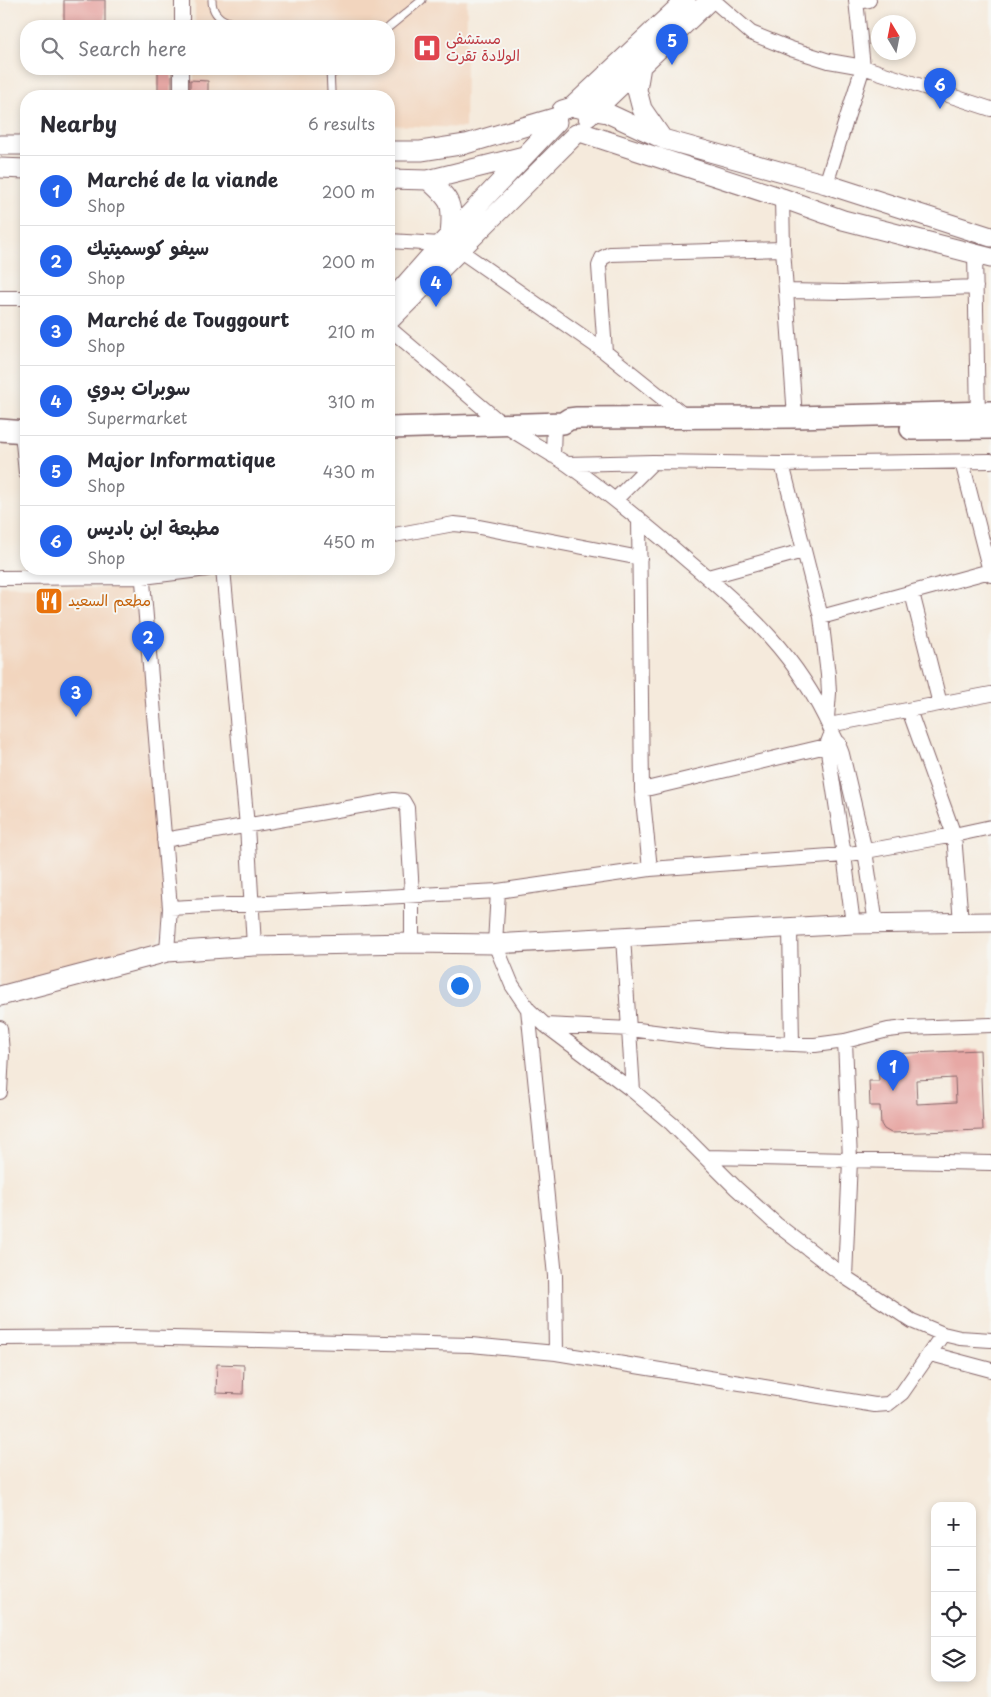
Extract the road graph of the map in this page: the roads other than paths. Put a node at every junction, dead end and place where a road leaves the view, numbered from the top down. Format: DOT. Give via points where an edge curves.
graph roads {
  1 [pos="182,0"];
  2 [pos="212,0"];
  3 [pos="422,0"];
  4 [pos="667,0"];
  5 [pos="686,0"];
  6 [pos="711,0"];
  7 [pos="861,1"];
  8 [pos="182,20"];
  9 [pos="223,20"];
  10 [pos="395,22"];
  11 [pos="661,24"];
  12 [pos="642,66"];
  13 [pos="863,67"];
  14 [pos="181,75"];
  15 [pos="331,75"];
  16 [pos="181,90"];
  17 [pos="331,90"];
  18 [pos="991,109"];
  19 [pos="575,121"];
  20 [pos="663,139"];
  21 [pos="0,145"];
  22 [pos="20,145"];
  23 [pos="395,151"];
  24 [pos="525,156"];
  25 [pos="0,168"];
  26 [pos="20,169"];
  27 [pos="395,179"];
  28 [pos="428,180"];
  29 [pos="826,184"];
  30 [pos="782,198"];
  31 [pos="991,237"];
  32 [pos="395,241"];
  33 [pos="450,243"];
  34 [pos="784,250"];
  35 [pos="983,256"];
  36 [pos="976,287"];
  37 [pos="786,292"];
  38 [pos="395,297"];
  39 [pos="0,298"];
  40 [pos="20,298"];
  41 [pos="395,313"];
  42 [pos="395,333"];
  43 [pos="605,352"];
  44 [pos="686,417"];
  45 [pos="795,417"];
  46 [pos="984,420"];
  47 [pos="558,423"];
  48 [pos="502,424"];
  49 [pos="395,428"];
  50 [pos="0,430"];
  51 [pos="20,432"];
  52 [pos="553,456"];
  53 [pos="991,461"];
  54 [pos="653,462"];
  55 [pos="962,462"];
  56 [pos="567,464"];
  57 [pos="782,464"];
  58 [pos="616,499"];
  59 [pos="639,518"];
  60 [pos="395,535"];
  61 [pos="803,551"];
  62 [pos="640,558"];
  63 [pos="991,573"];
  64 [pos="22,575"];
  65 [pos="143,575"];
  66 [pos="224,575"];
  67 [pos="708,577"];
  68 [pos="0,578"];
  69 [pos="912,592"];
  70 [pos="821,617"];
  71 [pos="991,694"];
  72 [pos="940,704"];
  73 [pos="909,710"];
  74 [pos="830,733"];
  75 [pos="642,790"];
  76 [pos="248,826"];
  77 [pos="991,827"];
  78 [pos="954,835"];
  79 [pos="164,840"];
  80 [pos="865,851"];
  81 [pos="844,855"];
  82 [pos="650,869"];
  83 [pos="498,890"];
  84 [pos="412,895"];
  85 [pos="251,905"];
  86 [pos="170,908"];
  87 [pos="961,922"];
  88 [pos="991,922"];
  89 [pos="853,924"];
  90 [pos="876,924"];
  91 [pos="790,928"];
  92 [pos="624,937"];
  93 [pos="412,943"];
  94 [pos="495,944"];
  95 [pos="254,946"];
  96 [pos="167,952"];
  97 [pos="0,996"];
  98 [pos="528,1009"];
  99 [pos="545,1025"];
  100 [pos="991,1025"];
  101 [pos="0,1028"];
  102 [pos="630,1029"];
  103 [pos="845,1041"];
  104 [pos="792,1044"];
  105 [pos="633,1091"];
  106 [pos="0,1092"];
  107 [pos="706,1158"];
  108 [pos="850,1160"];
  109 [pos="991,1163"];
  110 [pos="845,1277"];
  111 [pos="942,1334"];
  112 [pos="0,1338"];
  113 [pos="991,1340"];
  114 [pos="556,1353"];
  115 [pos="931,1354"];
  116 [pos="991,1370"];
  1 -- 8 [label="street"];
  2 -- 9 [label="lane" via="212,6"];
  3 -- 10 [label="lane"];
  4 -- 11 [label="main road"];
  5 -- 11 [label="main road"];
  6 -- 12 [label="main road"];
  6 -- 13 [label="street" via="751,33 791,49"];
  7 -- 13 [label="street"];
  11 -- 19 [label="main road"];
  12 -- 19 [label="main road"];
  12 -- 20 [label="main road" via="637,90 642,109"];
  13 -- 18 [label="street"];
  13 -- 29 [label="street"];
  14 -- 16 [label="street"];
  15 -- 17 [label="lane"];
  19 -- 20 [label="main road" via="607,113"];
  19 -- 23 [label="main road" via="466,144 421,151"];
  19 -- 24 [label="main road" via="560,143"];
  19 -- 30 [label="main road" via="600,137"];
  19 -- 33 [label="main road"];
  20 -- 29 [label="main road"];
  21 -- 22 [label="main road"];
  24 -- 28 [label="main road"];
  24 -- 33 [label="main road"];
  25 -- 26 [label="main road"];
  27 -- 28 [label="main road"];
  28 -- 33 [label="main road" via="450,202"];
  29 -- 31 [label="main road"];
  30 -- 34 [label="street"];
  30 -- 35 [label="main road" via="843,220"];
  32 -- 33 [label="street"];
  33 -- 38 [label="main road"];
  33 -- 41 [label="main road"];
  33 -- 43 [label="street"];
  34 -- 37 [label="street"];
  34 -- 43 [label="street" via="610,254 602,258"];
  35 -- 36 [label="street"];
  36 -- 37 [label="street"];
  36 -- 46 [label="street"];
  37 -- 45 [label="street"];
  39 -- 40 [label="street"];
  42 -- 48 [label="street"];
  43 -- 44 [label="street"];
  44 -- 45 [label="main road"];
  44 -- 47 [label="main road" via="577,418"];
  45 -- 46 [label="main road"];
  46 -- 47 [label="main road" via="576,430"];
  47 -- 48 [label="main road"];
  47 -- 52 [label="street"];
  48 -- 49 [label="main road"];
  48 -- 52 [label="street"];
  50 -- 51 [label="main road"];
  52 -- 56 [label="street"];
  53 -- 55 [label="street"];
  54 -- 56 [label="street"];
  54 -- 57 [label="street"];
  54 -- 58 [label="street"];
  55 -- 57 [label="street"];
  55 -- 63 [label="street"];
  56 -- 58 [label="street"];
  57 -- 61 [label="street"];
  58 -- 59 [label="street"];
  59 -- 62 [label="street"];
  59 -- 67 [label="street"];
  60 -- 62 [label="street" via="454,524"];
  61 -- 67 [label="street"];
  61 -- 70 [label="street"];
  62 -- 75 [label="street"];
  63 -- 69 [label="street"];
  64 -- 68 [label="street"];
  65 -- 79 [label="street"];
  66 -- 76 [label="street"];
  67 -- 74 [label="street" via="783,649 810,688"];
  69 -- 70 [label="street"];
  69 -- 72 [label="street"];
  70 -- 74 [label="street"];
  71 -- 72 [label="street"];
  72 -- 73 [label="street"];
  73 -- 74 [label="street"];
  73 -- 78 [label="street"];
  74 -- 75 [label="street"];
  74 -- 80 [label="street"];
  74 -- 81 [label="street"];
  75 -- 82 [label="street"];
  76 -- 79 [label="street"];
  76 -- 84 [label="street" via="403,801 407,808"];
  76 -- 85 [label="street"];
  77 -- 78 [label="street"];
  78 -- 80 [label="street"];
  78 -- 87 [label="street"];
  79 -- 86 [label="street"];
  80 -- 81 [label="street"];
  80 -- 90 [label="street"];
  81 -- 82 [label="street"];
  81 -- 89 [label="street"];
  82 -- 83 [label="street"];
  83 -- 84 [label="street"];
  83 -- 94 [label="street"];
  84 -- 85 [label="street"];
  84 -- 93 [label="street"];
  85 -- 86 [label="street"];
  85 -- 95 [label="street"];
  86 -- 96 [label="street"];
  87 -- 88 [label="main road"];
  87 -- 90 [label="main road"];
  89 -- 90 [label="main road"];
  89 -- 91 [label="main road"];
  91 -- 92 [label="main road"];
  91 -- 104 [label="street"];
  92 -- 94 [label="main road"];
  92 -- 102 [label="street"];
  93 -- 94 [label="main road"];
  93 -- 95 [label="main road"];
  94 -- 98 [label="street" via="512,985"];
  95 -- 96 [label="main road"];
  96 -- 97 [label="main road"];
  98 -- 99 [label="street"];
  98 -- 114 [label="street" via="555,1276"];
  99 -- 102 [label="street"];
  99 -- 105 [label="street"];
  100 -- 103 [label="street" via="906,1028"];
  101 -- 106 [label="street"];
  102 -- 104 [label="street" via="726,1041"];
  102 -- 105 [label="street"];
  103 -- 104 [label="street"];
  103 -- 108 [label="street"];
  105 -- 107 [label="street"];
  107 -- 108 [label="street"];
  107 -- 110 [label="street" via="776,1224"];
  108 -- 109 [label="street"];
  108 -- 110 [label="street"];
  110 -- 111 [label="street" via="912,1321"];
  111 -- 113 [label="street"];
  111 -- 115 [label="street"];
  112 -- 114 [label="street" via="128,1337 471,1345"];
  114 -- 115 [label="street" via="875,1405 888,1404 902,1394"];
  115 -- 116 [label="street"];
}
